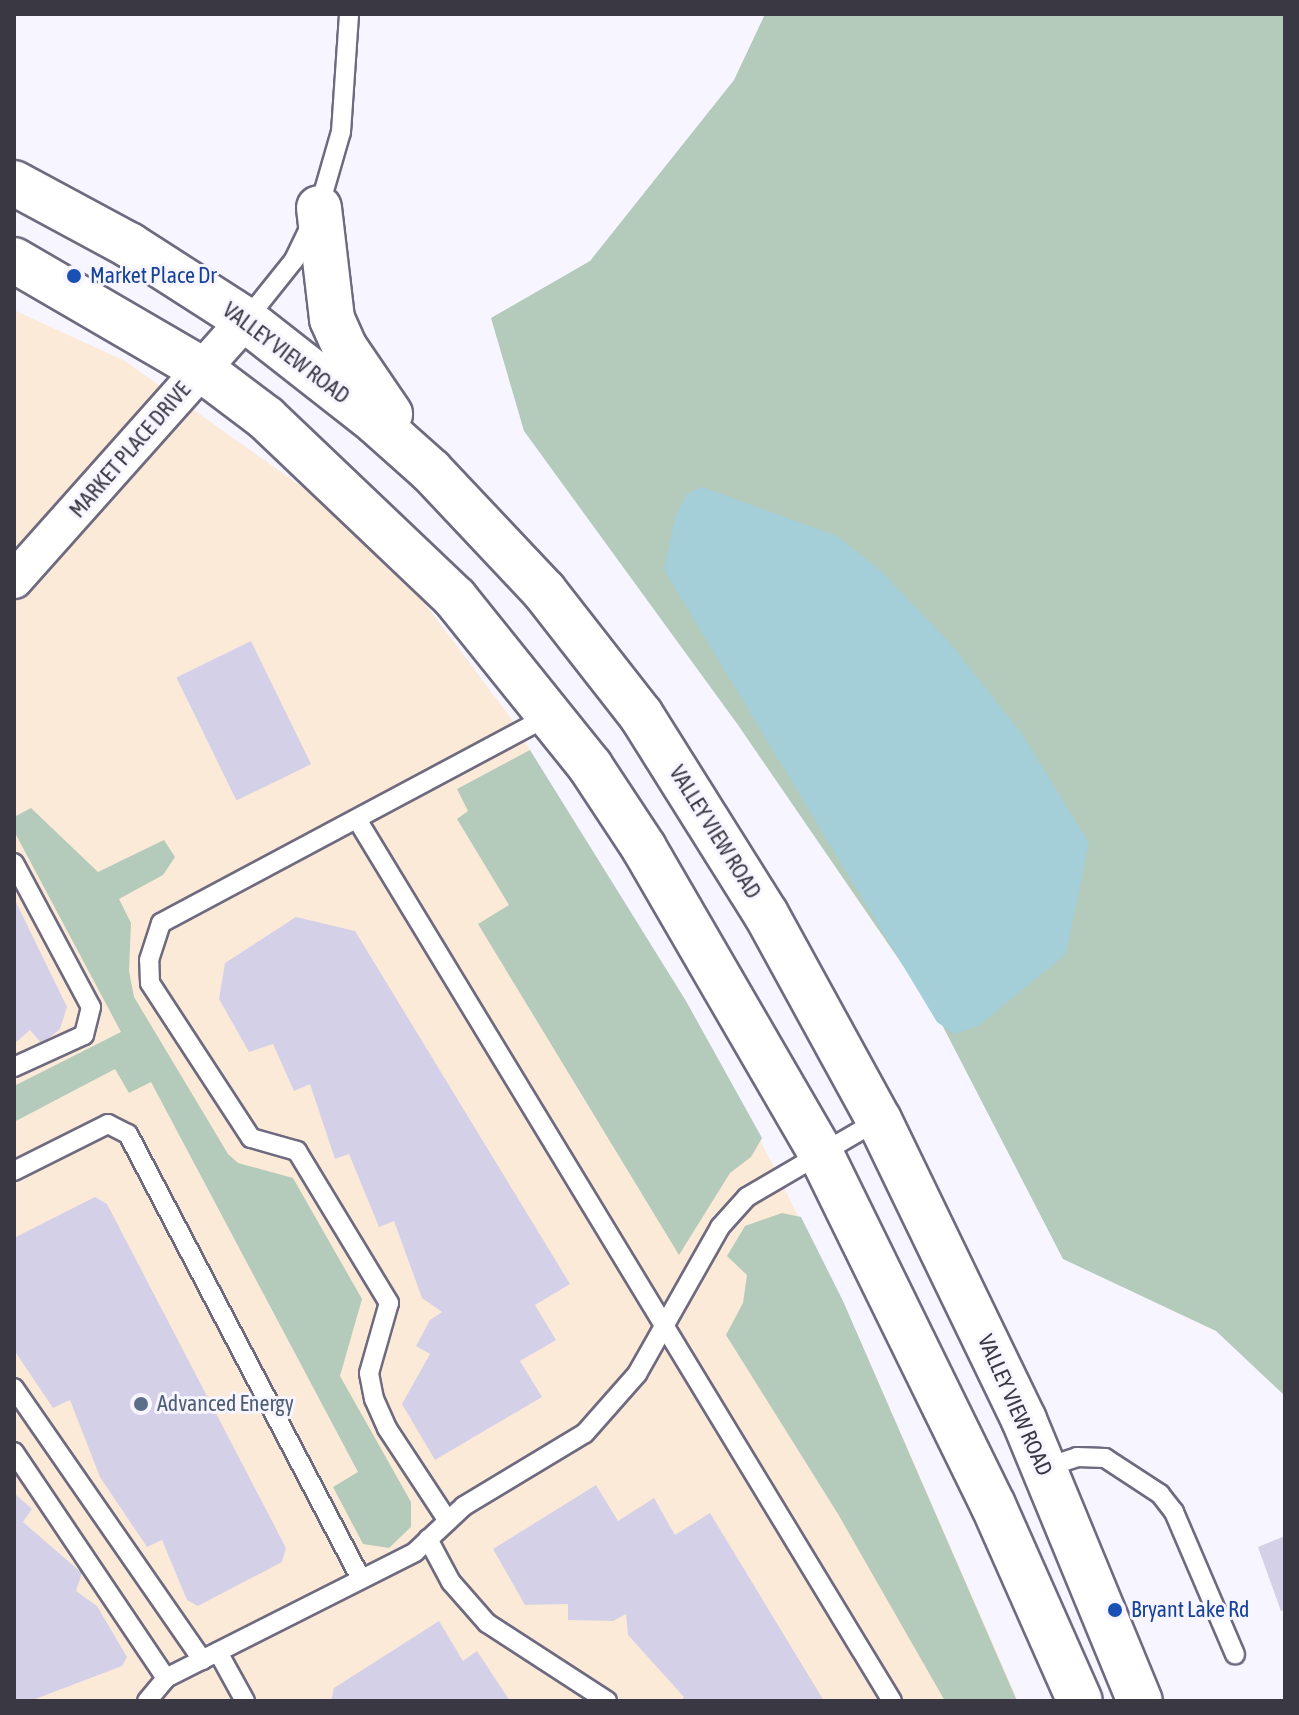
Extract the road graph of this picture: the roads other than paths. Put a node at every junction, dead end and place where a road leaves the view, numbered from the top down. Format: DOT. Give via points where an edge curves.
graph roads {
  1 [pos="349,14"];
  2 [pos="14,183"];
  3 [pos="319,208"];
  4 [pos="14,260"];
  5 [pos="246,320"];
  6 [pos="201,369"];
  7 [pos="431,471"];
  8 [pos="14,579"];
  9 [pos="552,715"];
  10 [pos="358,821"];
  11 [pos="14,863"];
  12 [pos="14,1067"];
  13 [pos="879,1120"];
  14 [pos="819,1150"];
  15 [pos="14,1171"];
  16 [pos="664,1328"];
  17 [pos="14,1388"];
  18 [pos="14,1452"];
  19 [pos="1044,1468"];
  20 [pos="448,1521"];
  21 [pos="428,1539"];
  22 [pos="361,1579"];
  23 [pos="1235,1654"];
  24 [pos="210,1656"];
  25 [pos="166,1678"];
  26 [pos="147,1701"];
  27 [pos="245,1701"];
  28 [pos="607,1701"];
  29 [pos="892,1701"];
  30 [pos="1080,1701"];
  31 [pos="1140,1701"];
  1 -- 3 [label="lane" via="341,132"];
  2 -- 5 [label="main road, VALLEY VIEW ROAD" via="129,245"];
  3 -- 5 [label="lane" via="294,260"];
  3 -- 7 [label="main road" via="328,301 336,329"];
  4 -- 6 [label="main road"];
  5 -- 6 [label="street, MARKET PLACE DRIVE"];
  5 -- 7 [label="main road, VALLEY VIEW ROAD"];
  6 -- 8 [label="street, MARKET PLACE DRIVE"];
  6 -- 9 [label="main road" via="266,418 376,518 455,598"];
  7 -- 13 [label="main road, VALLEY VIEW ROAD" via="544,591 641,715 766,914"];
  9 -- 10 [label="lane"];
  9 -- 14 [label="main road" via="644,848"];
  10 -- 16 [label="lane"];
  10 -- 20 [label="lane" via="161,923 152,939 150,983 251,1138 297,1151 389,1303 369,1373 374,1399"];
  11 -- 12 [label="lane" via="91,1007 84,1035"];
  13 -- 14 [label="lane"];
  13 -- 19 [label="main road, VALLEY VIEW ROAD"];
  14 -- 16 [label="lane" via="747,1197 720,1227"];
  14 -- 30 [label="main road" via="999,1518"];
  15 -- 22 [label="lane" via="99,1127 116,1125 128,1134"];
  16 -- 20 [label="lane" via="637,1374 585,1433"];
  16 -- 29 [label="lane"];
  17 -- 24 [label="lane"];
  18 -- 25 [label="lane"];
  19 -- 23 [label="lane" via="1077,1457 1105,1458 1160,1494 1174,1512"];
  19 -- 31 [label="main road, VALLEY VIEW ROAD"];
  20 -- 21 [label="lane"];
  21 -- 22 [label="lane"];
  21 -- 28 [label="lane" via="451,1582 487,1623"];
  22 -- 24 [label="lane"];
  24 -- 25 [label="lane"];
  24 -- 27 [label="lane"];
  25 -- 26 [label="lane"];
}
